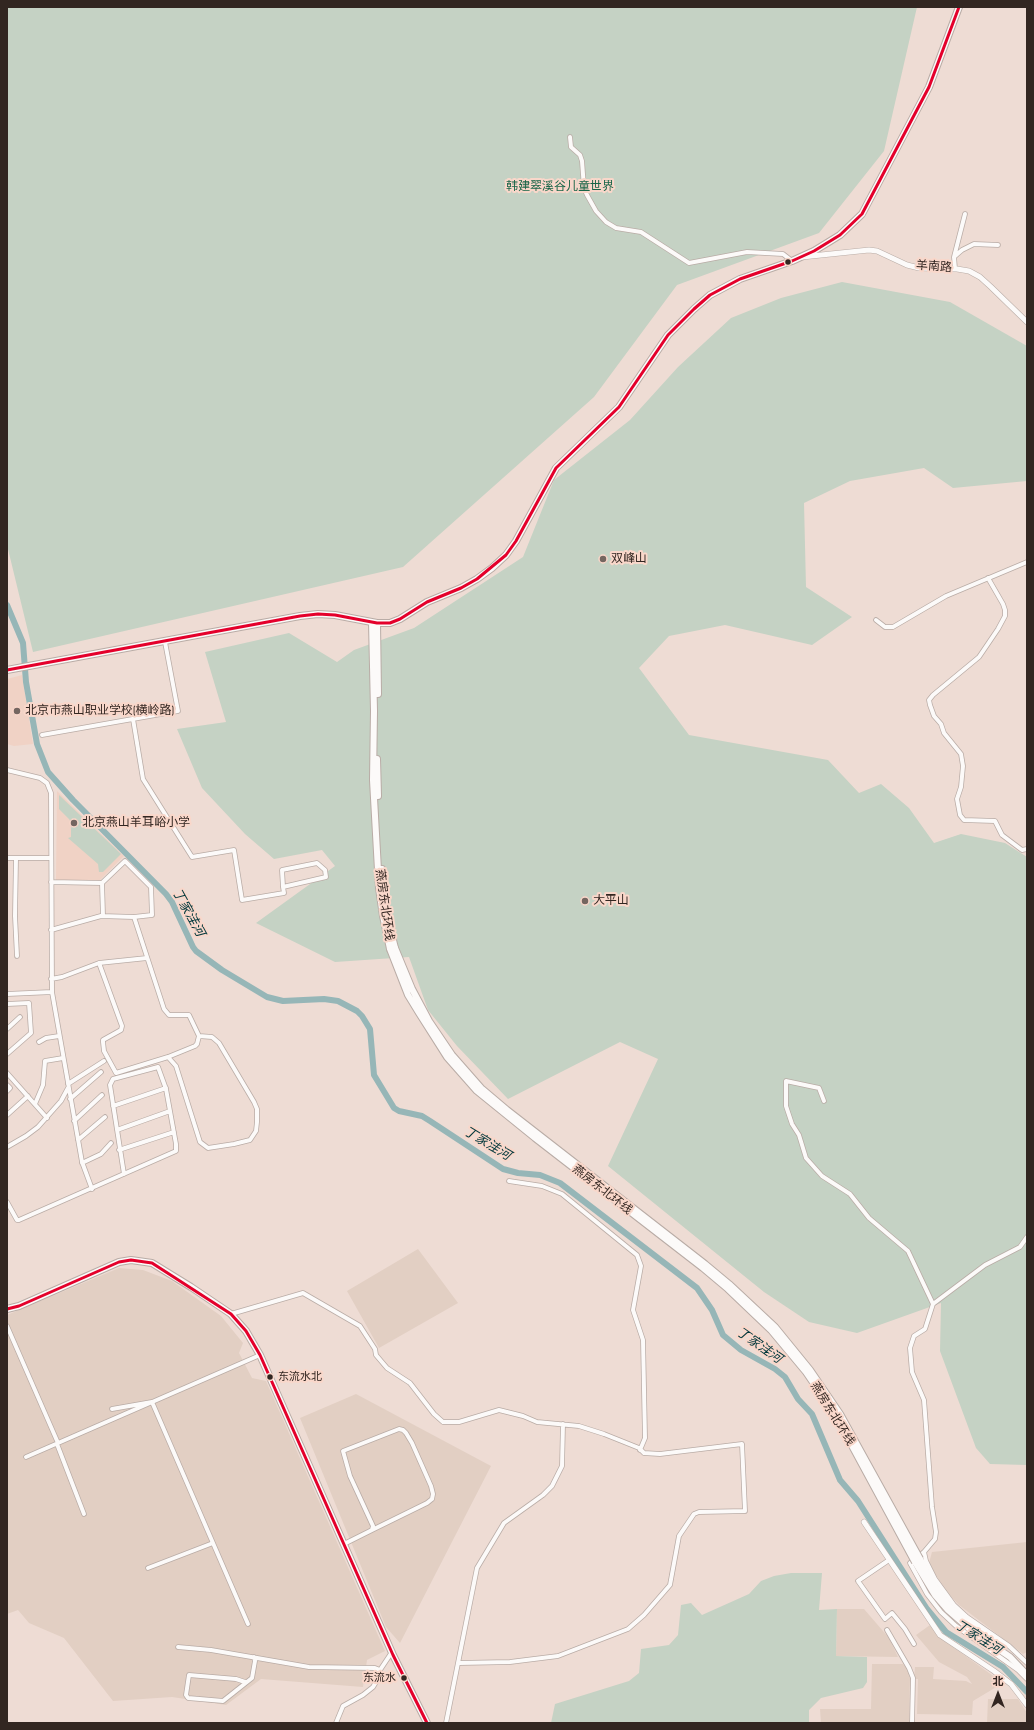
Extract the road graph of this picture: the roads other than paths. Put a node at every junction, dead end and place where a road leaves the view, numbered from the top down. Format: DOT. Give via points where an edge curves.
graph roads {
  1 [pos="959,7"];
  2 [pos="570,137"];
  3 [pos="965,214"];
  4 [pos="998,244"];
  5 [pos="801,257"];
  6 [pos="954,257"];
  7 [pos="792,261"];
  8 [pos="955,269"];
  9 [pos="1027,322"];
  10 [pos="1027,562"];
  11 [pos="988,578"];
  12 [pos="876,620"];
  13 [pos="375,623"];
  14 [pos="165,642"];
  15 [pos="7,670"];
  16 [pos="133,719"];
  17 [pos="42,735"];
  18 [pos="7,770"];
  19 [pos="1027,849"];
  20 [pos="7,858"];
  21 [pos="16,858"];
  22 [pos="51,858"];
  23 [pos="51,882"];
  24 [pos="102,883"];
  25 [pos="283,887"];
  26 [pos="103,916"];
  27 [pos="134,917"];
  28 [pos="51,930"];
  29 [pos="17,956"];
  30 [pos="147,958"];
  31 [pos="99,963"];
  32 [pos="52,979"];
  33 [pos="52,992"];
  34 [pos="7,994"];
  35 [pos="7,1004"];
  36 [pos="20,1017"];
  37 [pos="7,1029"];
  38 [pos="59,1036"];
  39 [pos="199,1036"];
  40 [pos="39,1042"];
  41 [pos="7,1054"];
  42 [pos="168,1057"];
  43 [pos="63,1058"];
  44 [pos="104,1061"];
  45 [pos="101,1072"];
  46 [pos="7,1073"];
  47 [pos="7,1085"];
  48 [pos="68,1086"];
  49 [pos="166,1088"];
  50 [pos="7,1091"];
  51 [pos="102,1095"];
  52 [pos="28,1096"];
  53 [pos="70,1099"];
  54 [pos="824,1101"];
  55 [pos="35,1104"];
  56 [pos="113,1106"];
  57 [pos="170,1111"];
  58 [pos="7,1116"];
  59 [pos="105,1117"];
  60 [pos="47,1118"];
  61 [pos="74,1121"];
  62 [pos="116,1130"];
  63 [pos="174,1132"];
  64 [pos="78,1140"];
  65 [pos="111,1143"];
  66 [pos="7,1147"];
  67 [pos="120,1150"];
  68 [pos="82,1163"];
  69 [pos="124,1174"];
  70 [pos="509,1181"];
  71 [pos="92,1189"];
  72 [pos="7,1202"];
  73 [pos="1027,1237"];
  74 [pos="933,1304"];
  75 [pos="7,1308"];
  76 [pos="230,1314"];
  77 [pos="7,1326"];
  78 [pos="260,1355"];
  79 [pos="152,1402"];
  80 [pos="112,1409"];
  81 [pos="563,1424"];
  82 [pos="57,1444"];
  83 [pos="640,1450"];
  84 [pos="26,1457"];
  85 [pos="84,1514"];
  86 [pos="864,1522"];
  87 [pos="372,1530"];
  88 [pos="213,1543"];
  89 [pos="344,1544"];
  90 [pos="924,1552"];
  91 [pos="889,1560"];
  92 [pos="917,1560"];
  93 [pos="148,1568"];
  94 [pos="248,1624"];
  95 [pos="887,1630"];
  96 [pos="914,1644"];
  97 [pos="178,1647"];
  98 [pos="393,1654"];
  99 [pos="254,1657"];
  100 [pos="458,1663"];
  101 [pos="1027,1664"];
  102 [pos="1027,1669"];
  103 [pos="380,1670"];
  104 [pos="1027,1675"];
  105 [pos="1027,1679"];
  106 [pos="245,1682"];
  107 [pos="1027,1705"];
  108 [pos="336,1723"];
  109 [pos="427,1723"];
  110 [pos="446,1723"];
  111 [pos="912,1723"];
  1 -- 5 [label="main road" via="929,87 862,214 840,235"];
  2 -- 7 [label="street" via="572,147 582,161 587,195 596,211 616,228 640,232 689,263 747,252 783,254"];
  3 -- 6 [label="street"];
  4 -- 6 [label="street" via="974,244"];
  5 -- 7 [label="main road"];
  5 -- 8 [label="street, 羊南路" via="870,250 878,251 913,267"];
  6 -- 8 [label="street"];
  7 -- 13 [label="main road" via="740,279 710,295 668,335 619,407 556,468 516,541 492,568 461,588 427,602 400,620"];
  8 -- 9 [label="street, 羊南路" via="980,277"];
  10 -- 11 [label="street"];
  11 -- 12 [label="street" via="946,596 893,627 885,627"];
  11 -- 19 [label="street" via="1005,610 998,629 979,657 929,700 934,716 944,733 961,754 963,773 957,799 960,815 964,820 995,821 1002,835 1022,850"];
  13 -- 14 [label="main road" via="318,614"];
  13 -- 92 [label="main road, 燕房东北环线, bridge" via="377,773 387,917 393,949 429,1021 452,1056 481,1088 705,1264 775,1327 810,1370 840,1414"];
  14 -- 15 [label="main road"];
  14 -- 16 [label="street" via="178,712"];
  16 -- 17 [label="street"];
  16 -- 25 [label="street" via="143,779 192,857 234,850 242,900 284,893"];
  18 -- 22 [label="street" via="40,778 48,783 51,793"];
  20 -- 21 [label="street"];
  21 -- 22 [label="street"];
  21 -- 29 [label="street"];
  22 -- 23 [label="street"];
  23 -- 24 [label="street"];
  23 -- 28 [label="street"];
  24 -- 26 [label="street"];
  24 -- 27 [label="street" via="125,861 151,886 152,916"];
  25 -- 25 [label="street" via="282,870 317,863 325,870 326,876"];
  26 -- 27 [label="street"];
  26 -- 28 [label="street"];
  27 -- 30 [label="street"];
  28 -- 32 [label="street"];
  30 -- 31 [label="street"];
  30 -- 39 [label="street" via="167,1014 188,1015"];
  31 -- 32 [label="street"];
  31 -- 42 [label="street" via="122,1026 121,1030 103,1042 104,1051 116,1073"];
  32 -- 33 [label="street"];
  33 -- 34 [label="street"];
  33 -- 38 [label="street"];
  35 -- 41 [label="street" via="29,1003 31,1032"];
  36 -- 37 [label="street"];
  38 -- 40 [label="street"];
  38 -- 43 [label="street"];
  39 -- 42 [label="street" via="195,1046"];
  39 -- 42 [label="street" via="212,1037 219,1043 254,1102 257,1122 256,1131 250,1140 208,1148 200,1142 176,1066"];
  43 -- 48 [label="street"];
  43 -- 55 [label="street" via="45,1061 43,1085"];
  44 -- 48 [label="street"];
  45 -- 53 [label="street"];
  46 -- 52 [label="street"];
  47 -- 50 [label="street" via="10,1088"];
  48 -- 53 [label="street"];
  48 -- 60 [label="street"];
  49 -- 56 [label="street"];
  49 -- 56 [label="street" via="158,1067 113,1079 110,1085"];
  49 -- 57 [label="street"];
  51 -- 61 [label="street"];
  52 -- 55 [label="street"];
  52 -- 58 [label="street"];
  53 -- 61 [label="street"];
  54 -- 74 [label="street" via="819,1088 786,1080 787,1110 806,1158 822,1176 850,1194 869,1218 908,1251"];
  55 -- 60 [label="street"];
  56 -- 62 [label="street"];
  57 -- 62 [label="street"];
  57 -- 63 [label="street"];
  59 -- 64 [label="street"];
  60 -- 66 [label="street" via="26,1136"];
  61 -- 64 [label="street"];
  62 -- 67 [label="street"];
  63 -- 67 [label="street"];
  63 -- 69 [label="street" via="176,1151"];
  64 -- 68 [label="street"];
  65 -- 68 [label="street" via="101,1154"];
  67 -- 69 [label="street"];
  68 -- 71 [label="street"];
  69 -- 71 [label="street"];
  70 -- 83 [label="street" via="542,1186 562,1194 637,1255 641,1266 633,1310 644,1340 645,1438"];
  71 -- 72 [label="street" via="19,1220"];
  73 -- 74 [label="street" via="1020,1247 985,1265"];
  74 -- 90 [label="street" via="925,1329 914,1336 910,1348 912,1372 924,1400 936,1532 935,1540"];
  75 -- 76 [label="main road" via="19,1306 119,1262 131,1260 152,1262"];
  76 -- 78 [label="main road" via="246,1331"];
  76 -- 81 [label="street" via="303,1293 360,1326 376,1355 387,1368 410,1383 443,1422 459,1422 499,1410 537,1422"];
  77 -- 82 [label="street"];
  78 -- 79 [label="street"];
  78 -- 89 [label="main road"];
  79 -- 80 [label="street"];
  79 -- 82 [label="street"];
  79 -- 88 [label="street"];
  81 -- 83 [label="street" via="604,1434"];
  81 -- 100 [label="street" via="562,1466 552,1486 543,1496 504,1523 478,1568"];
  82 -- 84 [label="street"];
  82 -- 85 [label="street"];
  83 -- 100 [label="street" via="644,1453 660,1454 742,1444 745,1512 694,1514 679,1536 670,1585 628,1629 558,1656 510,1662"];
  86 -- 91 [label="street"];
  87 -- 87 [label="street" via="373,1526 350,1476 343,1451 398,1429 403,1430 412,1443 431,1486 432,1499"];
  87 -- 89 [label="street"];
  88 -- 93 [label="street"];
  88 -- 94 [label="street"];
  89 -- 98 [label="main road"];
  90 -- 101 [label="street" via="935,1579 954,1605 1009,1646"];
  90 -- 105 [label="street" via="910,1563 927,1594 941,1612"];
  91 -- 96 [label="street" via="858,1581 884,1619 892,1613"];
  91 -- 107 [label="street" via="940,1635 1011,1684"];
  92 -- 102 [label="main road, 燕房东北环线" via="952,1608 975,1628 1013,1654"];
  92 -- 104 [label="main road, 燕房东北环线" via="935,1595 948,1610 972,1631 1010,1657"];
  95 -- 111 [label="street" via="913,1678"];
  97 -- 99 [label="street"];
  98 -- 103 [label="street"];
  98 -- 109 [label="main road"];
  99 -- 103 [label="street" via="309,1667"];
  99 -- 106 [label="street" via="252,1678"];
  100 -- 110 [label="street"];
  103 -- 108 [label="street" via="373,1688 342,1706"];
  106 -- 106 [label="street" via="189,1675 186,1695 188,1698 223,1701"];
}
